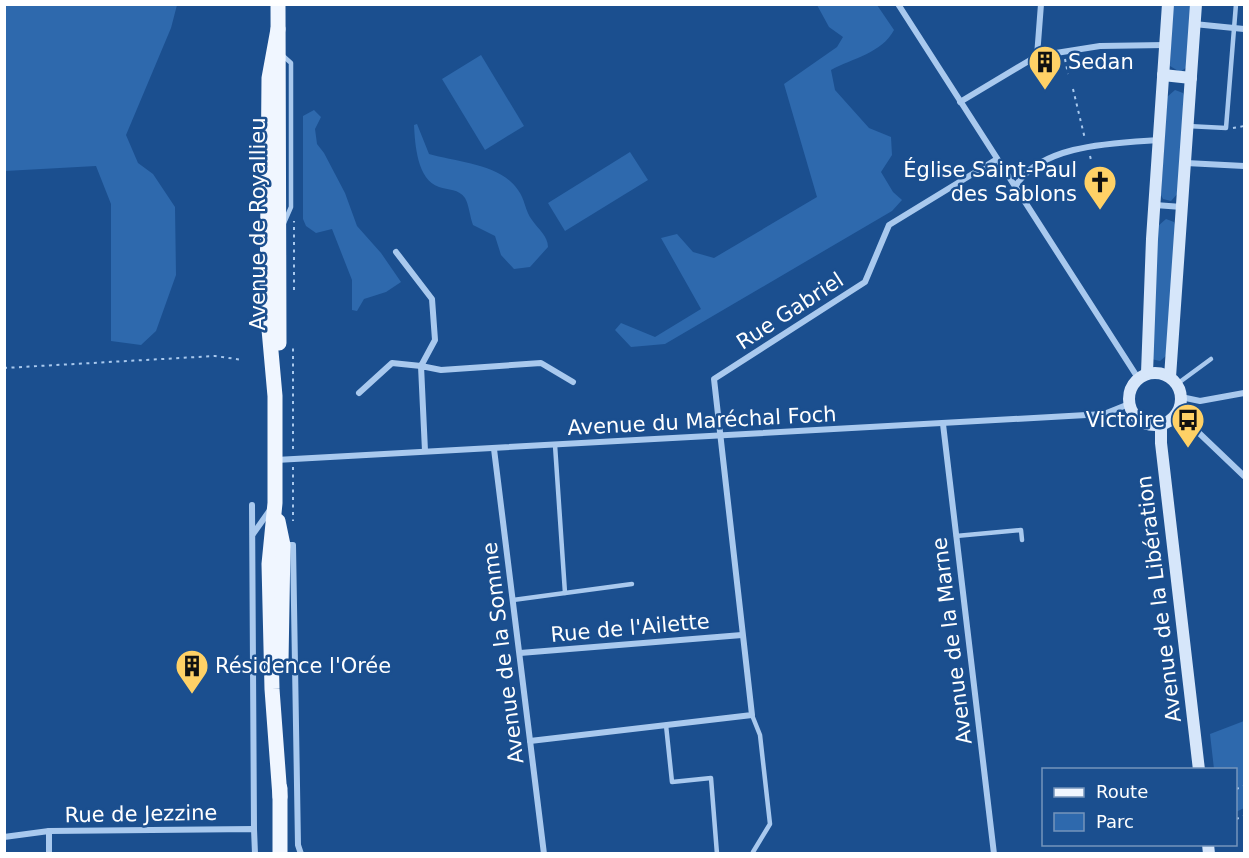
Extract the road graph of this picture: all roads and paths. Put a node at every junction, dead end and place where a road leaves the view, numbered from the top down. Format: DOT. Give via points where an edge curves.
graph roads {
  1 [pos="278,4"];
  2 [pos="1041,4"];
  3 [pos="1168,4"];
  4 [pos="1196,4"];
  5 [pos="1236,4"];
  6 [pos="901,6"];
  7 [pos="1194,24"];
  8 [pos="1233,28"];
  9 [pos="278,29"];
  10 [pos="1245,29"];
  11 [pos="1165,45"];
  12 [pos="1062,51"];
  13 [pos="1037,56"];
  14 [pos="1068,74"];
  15 [pos="1163,75"];
  16 [pos="1191,78"];
  17 [pos="1072,89"];
  18 [pos="960,102"];
  19 [pos="1187,126"];
  20 [pos="1159,140"];
  21 [pos="1087,146"];
  22 [pos="997,159"];
  23 [pos="1092,163"];
  24 [pos="1185,163"];
  25 [pos="1245,166"];
  26 [pos="1015,187"];
  27 [pos="1154,205"];
  28 [pos="1182,207"];
  29 [pos="294,219"];
  30 [pos="396,252"];
  31 [pos="294,299"];
  32 [pos="294,333"];
  33 [pos="1211,359"];
  34 [pos="243,360"];
  35 [pos="421,366"];
  36 [pos="4,368"];
  37 [pos="1142,376"];
  38 [pos="1173,381"];
  39 [pos="573,382"];
  40 [pos="359,393"];
  41 [pos="1245,393"];
  42 [pos="275,396"];
  43 [pos="1181,397"];
  44 [pos="1129,404"];
  45 [pos="1177,412"];
  46 [pos="943,424"];
  47 [pos="1161,424"];
  48 [pos="720,437"];
  49 [pos="555,445"];
  50 [pos="494,448"];
  51 [pos="424,451"];
  52 [pos="293,459"];
  53 [pos="275,460"];
  54 [pos="1245,476"];
  55 [pos="275,503"];
  56 [pos="252,505"];
  57 [pos="252,535"];
  58 [pos="956,536"];
  59 [pos="1022,540"];
  60 [pos="288,545"];
  61 [pos="633,584"];
  62 [pos="565,593"];
  63 [pos="513,600"];
  64 [pos="742,635"];
  65 [pos="520,653"];
  66 [pos="752,715"];
  67 [pos="666,725"];
  68 [pos="530,741"];
  69 [pos="1199,768"];
  70 [pos="280,797"];
  71 [pos="254,829"];
  72 [pos="49,831"];
  73 [pos="4,837"];
  74 [pos="279,851"];
  75 [pos="753,852"];
  76 [pos="49,854"];
  77 [pos="255,854"];
  78 [pos="301,854"];
  79 [pos="544,854"];
  80 [pos="717,854"];
  81 [pos="994,854"];
  1 -- 9 [label="main road"];
  2 -- 13 [label="street"];
  3 -- 11 [label="street"];
  4 -- 7 [label="street"];
  5 -- 8 [label="lane"];
  6 -- 18 [label="street"];
  7 -- 8 [label="street"];
  7 -- 16 [label="street"];
  8 -- 10 [label="street"];
  8 -- 19 [label="lane" via="1226,128"];
  9 -- 42 [label="main road, Avenue de Royallieu" via="279,363"];
  9 -- 42 [label="main road, Avenue de Royallieu" via="269,78 267,306"];
  11 -- 12 [label="street"];
  11 -- 15 [label="street"];
  12 -- 13 [label="street"];
  12 -- 14 [label="path"];
  13 -- 18 [label="street"];
  15 -- 16 [label="street"];
  15 -- 20 [label="street"];
  16 -- 19 [label="street"];
  17 -- 21 [label="path"];
  18 -- 22 [label="street"];
  19 -- 24 [label="street"];
  20 -- 21 [label="street"];
  20 -- 27 [label="street"];
  21 -- 23 [label="path"];
  21 -- 26 [label="street" via="1025,171"];
  22 -- 26 [label="street"];
  22 -- 48 [label="street, Rue Gabriel" via="889,225 865,282 714,379"];
  24 -- 25 [label="street"];
  24 -- 28 [label="street"];
  26 -- 37 [label="street"];
  27 -- 28 [label="street"];
  27 -- 37 [label="street"];
  28 -- 38 [label="street"];
  29 -- 31 [label="path"];
  30 -- 35 [label="street" via="432,299 435,340"];
  32 -- 52 [label="path"];
  33 -- 38 [label="lane"];
  34 -- 36 [label="path" via="215,356"];
  35 -- 39 [label="street" via="441,370 541,363"];
  35 -- 40 [label="street" via="392,363"];
  35 -- 51 [label="street"];
  37 -- 38 [label="street" via="1159,373"];
  37 -- 44 [label="street" via="1128,394"];
  38 -- 43 [label="street"];
  41 -- 43 [label="street" via="1200,401"];
  42 -- 53 [label="main road"];
  43 -- 45 [label="street"];
  44 -- 46 [label="street, Avenue du Maréchal Foch" via="1104,414"];
  44 -- 47 [label="street" via="1141,421"];
  45 -- 47 [label="street"];
  45 -- 54 [label="street"];
  46 -- 48 [label="street, Avenue du Maréchal Foch"];
  46 -- 58 [label="street, Avenue de la Marne"];
  47 -- 69 [label="street, Avenue de la Libération"];
  48 -- 49 [label="street, Avenue du Maréchal Foch"];
  48 -- 64 [label="street"];
  49 -- 50 [label="street, Avenue du Maréchal Foch"];
  49 -- 62 [label="lane"];
  50 -- 51 [label="street, Avenue du Maréchal Foch"];
  50 -- 63 [label="street, Avenue de la Somme"];
  51 -- 52 [label="street, Avenue du Maréchal Foch"];
  52 -- 53 [label="street, Avenue du Maréchal Foch"];
  52 -- 60 [label="path"];
  53 -- 55 [label="main road"];
  55 -- 57 [label="street"];
  55 -- 60 [label="main road"];
  55 -- 70 [label="main road" via="269,564"];
  56 -- 57 [label="street"];
  57 -- 71 [label="street"];
  58 -- 59 [label="lane" via="1021,530"];
  58 -- 81 [label="street, Avenue de la Marne"];
  60 -- 70 [label="main road"];
  60 -- 78 [label="street"];
  61 -- 62 [label="lane"];
  62 -- 63 [label="lane"];
  63 -- 65 [label="street, Avenue de la Somme"];
  64 -- 65 [label="street, Rue de l'Ailette"];
  64 -- 66 [label="street"];
  65 -- 68 [label="street, Avenue de la Somme"];
  66 -- 67 [label="street"];
  66 -- 75 [label="lane" via="760,735 770,824"];
  67 -- 68 [label="street"];
  67 -- 80 [label="lane" via="672,782 711,778"];
  68 -- 79 [label="street, Avenue de la Somme"];
  70 -- 74 [label="main road"];
  71 -- 72 [label="street, Rue de Jezzine"];
  71 -- 77 [label="street"];
  72 -- 73 [label="street, Rue de Jezzine"];
  72 -- 76 [label="street"];
}
